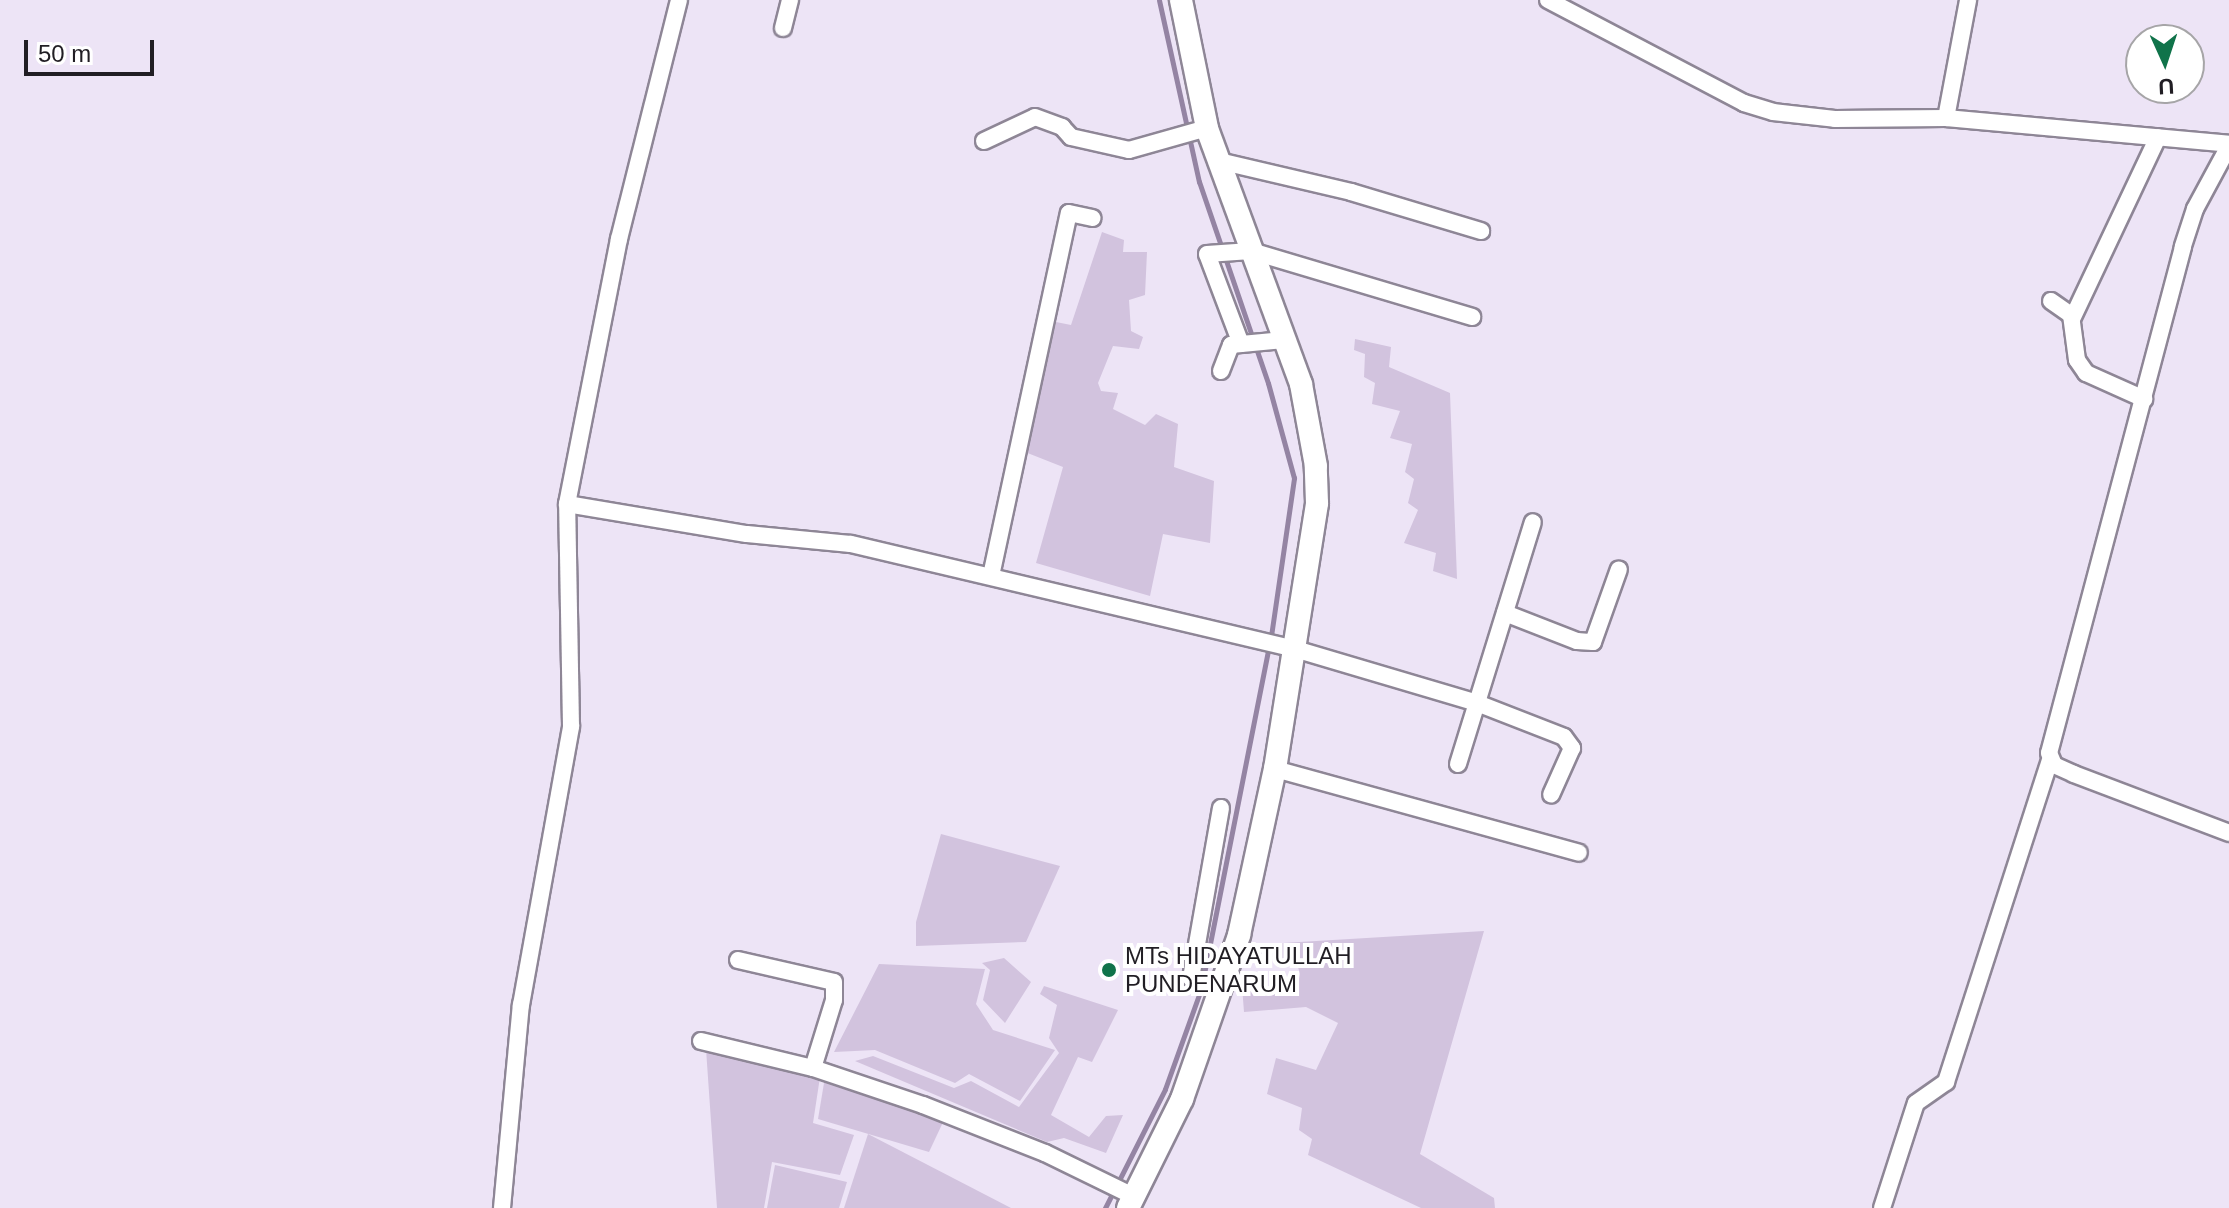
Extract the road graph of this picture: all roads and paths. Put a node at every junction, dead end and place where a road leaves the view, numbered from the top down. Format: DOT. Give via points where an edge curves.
graph roads {
  1 [pos="679,0"];
  2 [pos="790,0"];
  3 [pos="1181,0"];
  4 [pos="1548,0"];
  5 [pos="1968,0"];
  6 [pos="783,28"];
  7 [pos="1946,118"];
  8 [pos="1202,129"];
  9 [pos="2158,137"];
  10 [pos="984,141"];
  11 [pos="2229,145"];
  12 [pos="1219,161"];
  13 [pos="1092,218"];
  14 [pos="1481,231"];
  15 [pos="1232,252"];
  16 [pos="2051,301"];
  17 [pos="1472,317"];
  18 [pos="2072,319"];
  19 [pos="1274,341"];
  20 [pos="1243,344"];
  21 [pos="1221,371"];
  22 [pos="2144,399"];
  23 [pos="567,504"];
  24 [pos="1533,522"];
  25 [pos="1619,569"];
  26 [pos="991,576"];
  27 [pos="1505,613"];
  28 [pos="1290,648"];
  29 [pos="1477,703"];
  30 [pos="2050,760"];
  31 [pos="1458,764"];
  32 [pos="1275,769"];
  33 [pos="1551,795"];
  34 [pos="1221,808"];
  35 [pos="2229,833"];
  36 [pos="1579,853"];
  37 [pos="738,960"];
  38 [pos="1219,986"];
  39 [pos="701,1041"];
  40 [pos="813,1068"];
  41 [pos="1128,1198"];
  42 [pos="502,1208"];
  43 [pos="1882,1208"];
  1 -- 23 [label="street" via="619,239"];
  2 -- 6 [label="street"];
  3 -- 8 [label="main road"];
  4 -- 7 [label="street" via="1744,103 1773,112 1835,119"];
  5 -- 7 [label="street"];
  7 -- 9 [label="street"];
  8 -- 10 [label="street" via="1129,150 1071,137 1062,127 1035,117"];
  8 -- 12 [label="main road"];
  9 -- 11 [label="street"];
  9 -- 18 [label="street"];
  11 -- 22 [label="street" via="2195,209"];
  12 -- 14 [label="street" via="1351,192"];
  12 -- 15 [label="main road"];
  13 -- 26 [label="street" via="1069,213"];
  15 -- 17 [label="street"];
  15 -- 19 [label="main road"];
  15 -- 20 [label="street" via="1207,254"];
  16 -- 18 [label="street" via="2063,305"];
  18 -- 22 [label="street" via="2077,360 2086,373"];
  19 -- 20 [label="street"];
  19 -- 28 [label="main road" via="1301,384 1316,466 1311,563"];
  20 -- 21 [label="street" via="1231,345"];
  22 -- 30 [label="street"];
  23 -- 26 [label="street" via="747,534 851,544"];
  23 -- 42 [label="street" via="571,726 521,1005"];
  24 -- 27 [label="street"];
  25 -- 27 [label="street" via="1593,642 1577,641"];
  26 -- 28 [label="street"];
  27 -- 29 [label="street"];
  28 -- 29 [label="street"];
  28 -- 32 [label="main road"];
  29 -- 31 [label="street"];
  29 -- 33 [label="street" via="1572,742"];
  30 -- 35 [label="street"];
  30 -- 43 [label="street" via="1946,1082 1916,1103"];
  32 -- 36 [label="street"];
  32 -- 38 [label="main road"];
  34 -- 38 [label="street" via="1191,978"];
  37 -- 40 [label="street" via="834,982 834,1000"];
  38 -- 41 [label="main road" via="1182,1099"];
  39 -- 40 [label="street"];
  40 -- 41 [label="street" via="923,1105 1101,1179"];
}
